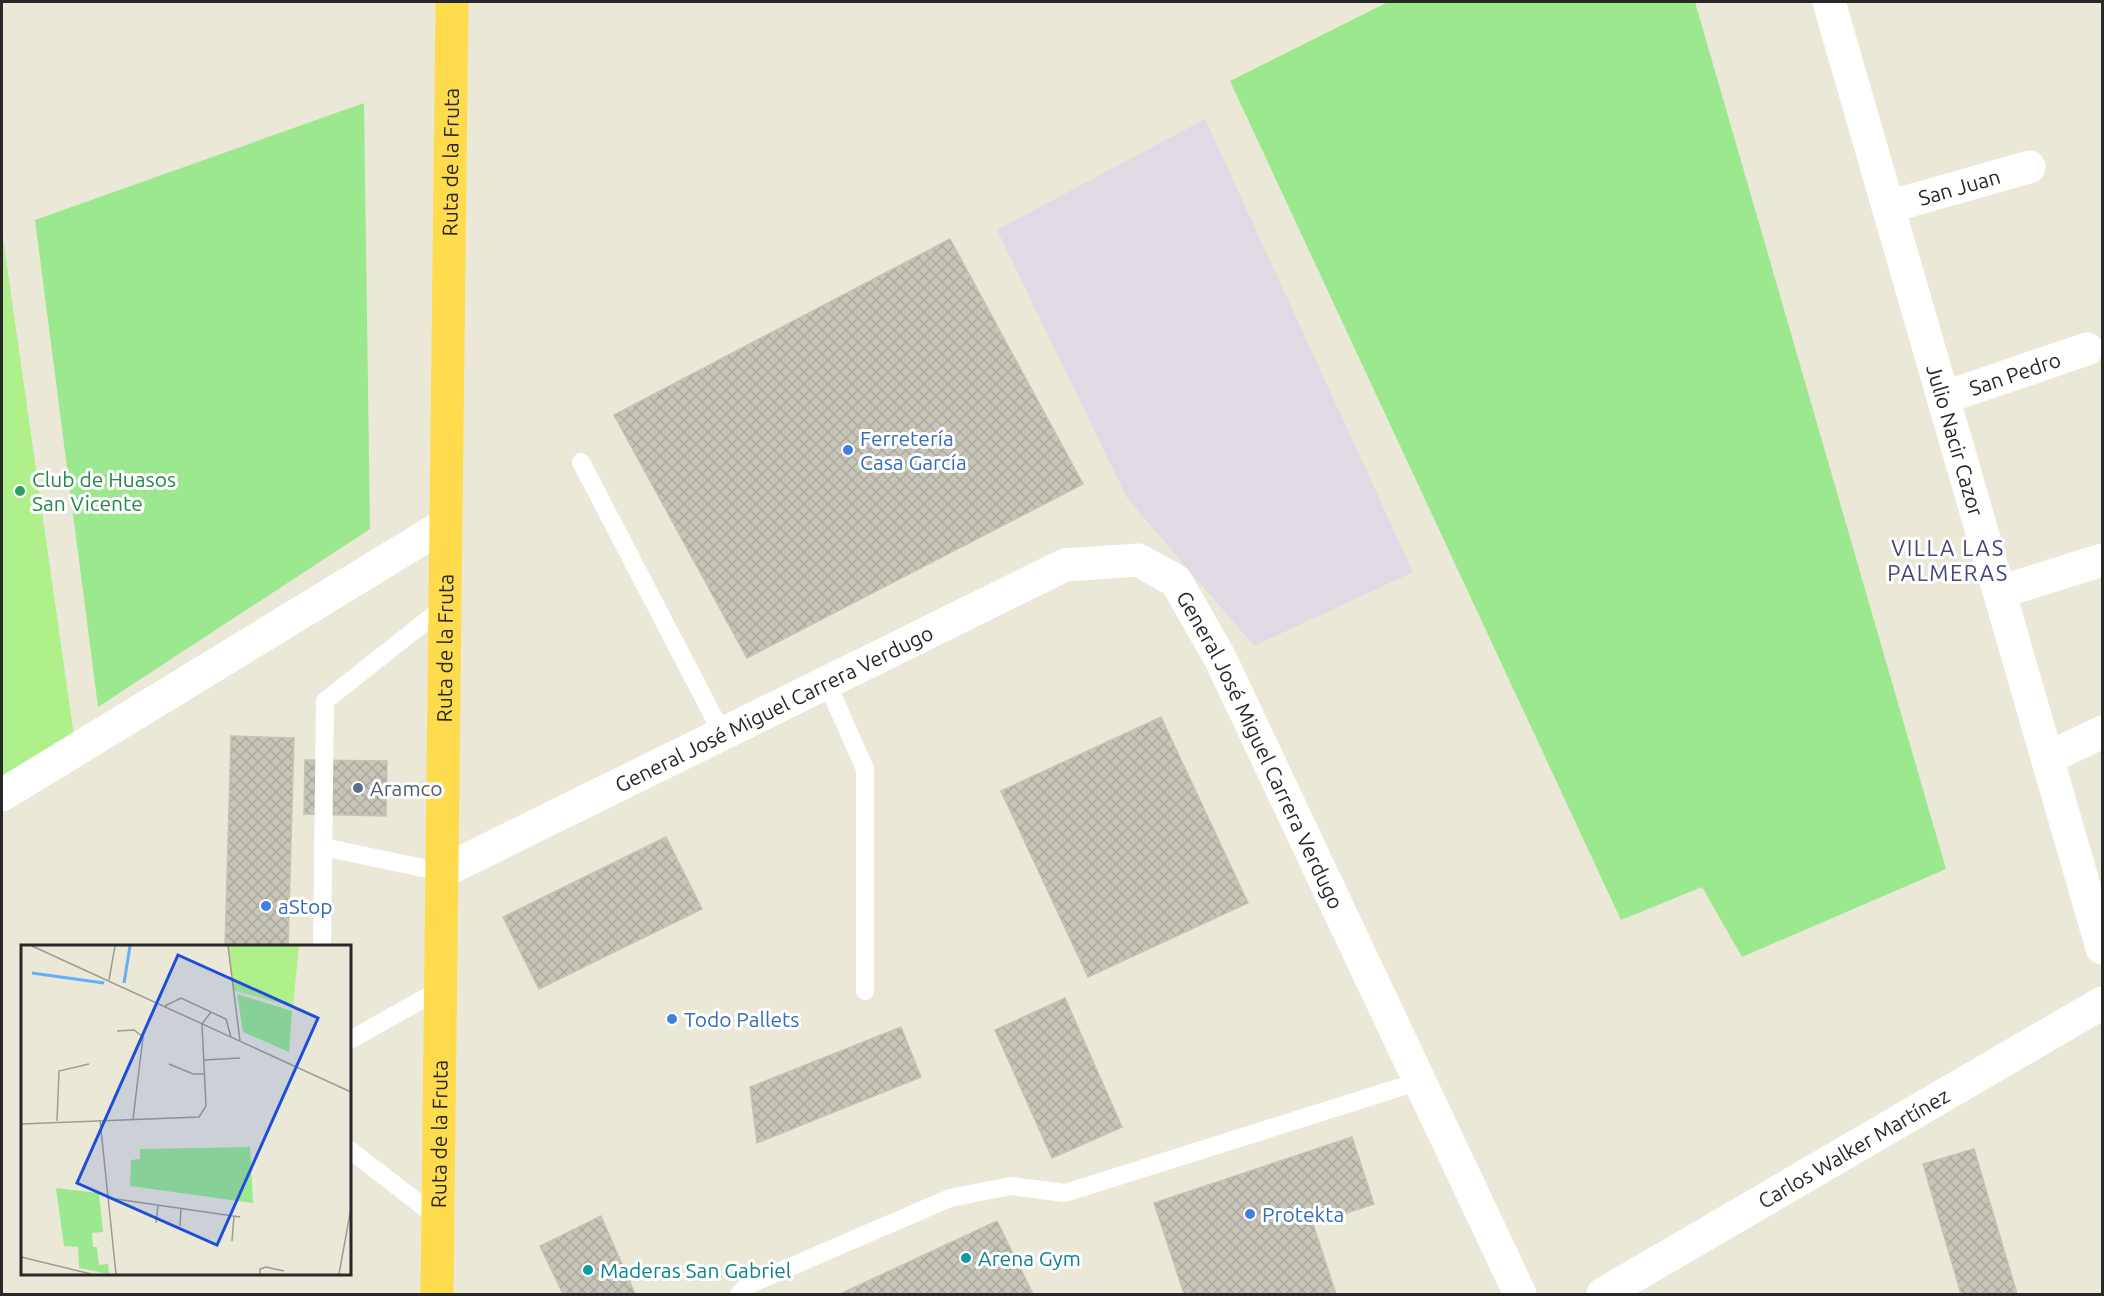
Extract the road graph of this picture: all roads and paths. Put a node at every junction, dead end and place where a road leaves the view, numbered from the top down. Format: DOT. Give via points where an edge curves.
graph roads {
  1 [pos="452,2"];
  2 [pos="1829,2"];
  3 [pos="2029,167"];
  4 [pos="1888,207"];
  5 [pos="2087,349"];
  6 [pos="1943,398"];
  7 [pos="581,462"];
  8 [pos="446,524"];
  9 [pos="2103,560"];
  10 [pos="2000,592"];
  11 [pos="445,606"];
  12 [pos="827,683"];
  13 [pos="2103,732"];
  14 [pos="722,733"];
  15 [pos="2048,758"];
  16 [pos="2,795"];
  17 [pos="323,847"];
  18 [pos="442,872"];
  19 [pos="322,945"];
  20 [pos="2103,948"];
  21 [pos="441,989"];
  22 [pos="865,991"];
  23 [pos="2103,1003"];
  24 [pos="351,1039"];
  25 [pos="1420,1081"];
  26 [pos="351,1151"];
  27 [pos="438,1218"];
  28 [pos="437,1294"];
  29 [pos="739,1294"];
  30 [pos="1520,1294"];
  31 [pos="1603,1294"];
  1 -- 8 [label="highway, Ruta de la Fruta"];
  2 -- 4 [label="street, Julio Nacir Cazor"];
  3 -- 4 [label="street, San Juan"];
  4 -- 6 [label="street, Julio Nacir Cazor"];
  5 -- 6 [label="street, San Pedro"];
  6 -- 10 [label="street, Julio Nacir Cazor"];
  7 -- 14 [label="lane"];
  8 -- 11 [label="highway, Ruta de la Fruta"];
  8 -- 16 [label="street"];
  9 -- 10 [label="street"];
  10 -- 15 [label="street, Julio Nacir Cazor"];
  11 -- 17 [label="lane" via="325,701"];
  11 -- 18 [label="highway, Ruta de la Fruta"];
  12 -- 14 [label="street, General José Miguel Carrera Verdugo"];
  12 -- 22 [label="lane" via="865,769"];
  12 -- 25 [label="street, General José Miguel Carrera Verdugo" via="1065,565 1138,560 1176,580 1220,658"];
  13 -- 15 [label="street"];
  14 -- 18 [label="street, General José Miguel Carrera Verdugo"];
  15 -- 20 [label="street, Julio Nacir Cazor"];
  17 -- 18 [label="lane"];
  17 -- 19 [label="lane"];
  18 -- 21 [label="highway, Ruta de la Fruta"];
  21 -- 24 [label="lane"];
  21 -- 27 [label="highway, Ruta de la Fruta"];
  23 -- 31 [label="street, Carlos Walker Martínez"];
  25 -- 29 [label="lane" via="1065,1193 1011,1186 950,1198 748,1285"];
  25 -- 30 [label="street, General José Miguel Carrera Verdugo"];
  26 -- 27 [label="lane"];
  27 -- 28 [label="highway, Ruta de la Fruta"];
}
